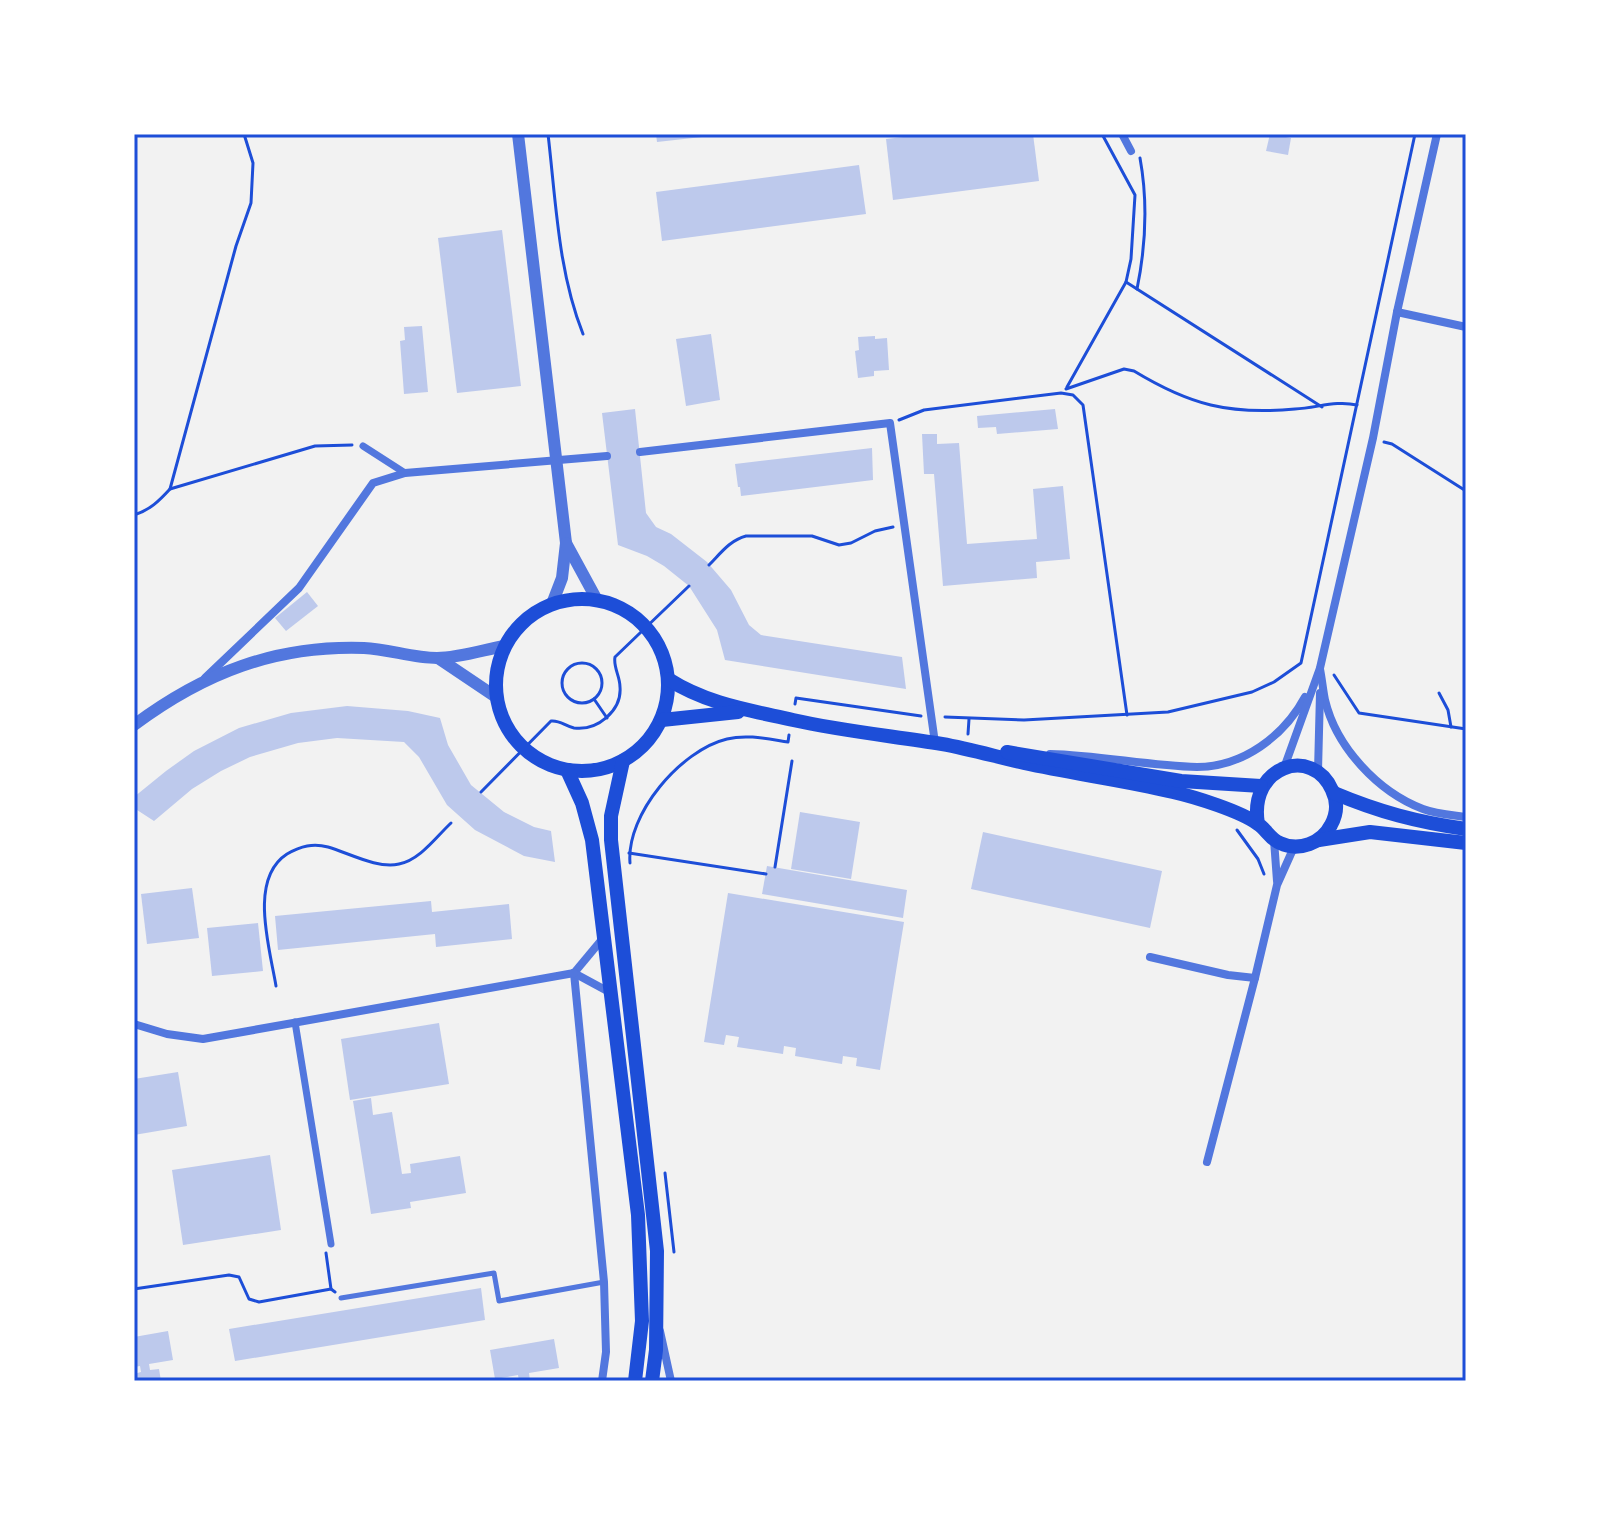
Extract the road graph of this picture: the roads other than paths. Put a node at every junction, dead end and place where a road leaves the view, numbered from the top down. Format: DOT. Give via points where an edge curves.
graph roads {
  1 [pos="518,134"];
  2 [pos="1122,134"];
  3 [pos="1437,134"];
  4 [pos="1131,151"];
  5 [pos="1397,312"];
  6 [pos="1466,327"];
  7 [pos="363,446"];
  8 [pos="640,452"];
  9 [pos="607,456"];
  10 [pos="557,460"];
  11 [pos="405,473"];
  12 [pos="566,543"];
  13 [pos="597,600"];
  14 [pos="552,604"];
  15 [pos="504,646"];
  16 [pos="438,658"];
  17 [pos="1320,668"];
  18 [pos="668,679"];
  19 [pos="202,681"];
  20 [pos="496,697"];
  21 [pos="747,711"];
  22 [pos="662,720"];
  23 [pos="134,725"];
  24 [pos="935,743"];
  25 [pos="978,751"];
  26 [pos="1023,753"];
  27 [pos="623,761"];
  28 [pos="1284,768"];
  29 [pos="567,770"];
  30 [pos="1318,771"];
  31 [pos="1261,786"];
  32 [pos="1334,793"];
  33 [pos="1466,817"];
  34 [pos="1258,824"];
  35 [pos="1466,829"];
  36 [pos="1274,840"];
  37 [pos="1319,840"];
  38 [pos="1466,843"];
  39 [pos="1294,847"];
  40 [pos="1277,885"];
  41 [pos="604,937"];
  42 [pos="1150,957"];
  43 [pos="574,973"];
  44 [pos="1255,978"];
  45 [pos="611,993"];
  46 [pos="295,1022"];
  47 [pos="134,1024"];
  48 [pos="1207,1162"];
  49 [pos="331,1244"];
  50 [pos="604,1282"];
  51 [pos="341,1298"];
  52 [pos="657,1319"];
  53 [pos="602,1381"];
  54 [pos="635,1381"];
  55 [pos="652,1381"];
  56 [pos="671,1381"];
  1 -- 10 [label="street"];
  2 -- 4 [label="street"];
  3 -- 5 [label="street"];
  5 -- 6 [label="street"];
  5 -- 17 [label="street"];
  7 -- 11 [label="street"];
  8 -- 24 [label="street" via="890,423"];
  9 -- 10 [label="street"];
  10 -- 11 [label="street"];
  10 -- 12 [label="street"];
  11 -- 19 [label="street" via="373,483 299,588"];
  12 -- 13 [label="street"];
  12 -- 14 [label="street"];
  13 -- 14 [label="main road"];
  13 -- 18 [label="main road" via="625,610 647,628"];
  14 -- 15 [label="main road" via="521,623"];
  15 -- 16 [label="street"];
  15 -- 20 [label="main road" via="496,671"];
  16 -- 19 [label="street" via="341,648 281,654"];
  16 -- 20 [label="street"];
  17 -- 26 [label="street" via="1295,714 1263,747 1235,759 1200,767"];
  17 -- 28 [label="street"];
  17 -- 30 [label="street"];
  17 -- 33 [label="street" via="1325,703 1343,743 1365,771 1423,810"];
  18 -- 21 [label="main road" via="690,693"];
  18 -- 22 [label="main road"];
  19 -- 23 [label="street"];
  20 -- 29 [label="main road" via="504,724 521,747 544,763"];
  21 -- 22 [label="main road"];
  21 -- 24 [label="main road"];
  22 -- 27 [label="main road" via="642,747"];
  24 -- 25 [label="main road"];
  25 -- 26 [label="main road"];
  25 -- 34 [label="main road" via="1173,792"];
  26 -- 31 [label="main road" via="1181,781"];
  27 -- 29 [label="main road" via="598,770"];
  27 -- 52 [label="main road" via="611,840 657,1251"];
  28 -- 30 [label="main road"];
  28 -- 31 [label="main road"];
  29 -- 41 [label="main road" via="588,819"];
  30 -- 32 [label="main road"];
  31 -- 34 [label="main road"];
  32 -- 35 [label="main road" via="1416,822"];
  32 -- 37 [label="main road" via="1335,818"];
  34 -- 36 [label="main road"];
  36 -- 39 [label="main road"];
  36 -- 40 [label="street"];
  37 -- 38 [label="main road" via="1370,832"];
  37 -- 39 [label="main road"];
  39 -- 40 [label="street"];
  40 -- 44 [label="street"];
  41 -- 43 [label="street"];
  41 -- 45 [label="main road"];
  42 -- 44 [label="street"];
  43 -- 45 [label="street"];
  43 -- 46 [label="street"];
  43 -- 50 [label="street"];
  44 -- 48 [label="street"];
  45 -- 54 [label="main road" via="641,1263"];
  46 -- 47 [label="street" via="203,1039"];
  46 -- 49 [label="street"];
  50 -- 51 [label="lane" via="499,1301 494,1273"];
  50 -- 53 [label="street"];
  52 -- 55 [label="main road"];
  52 -- 56 [label="street"];
}
